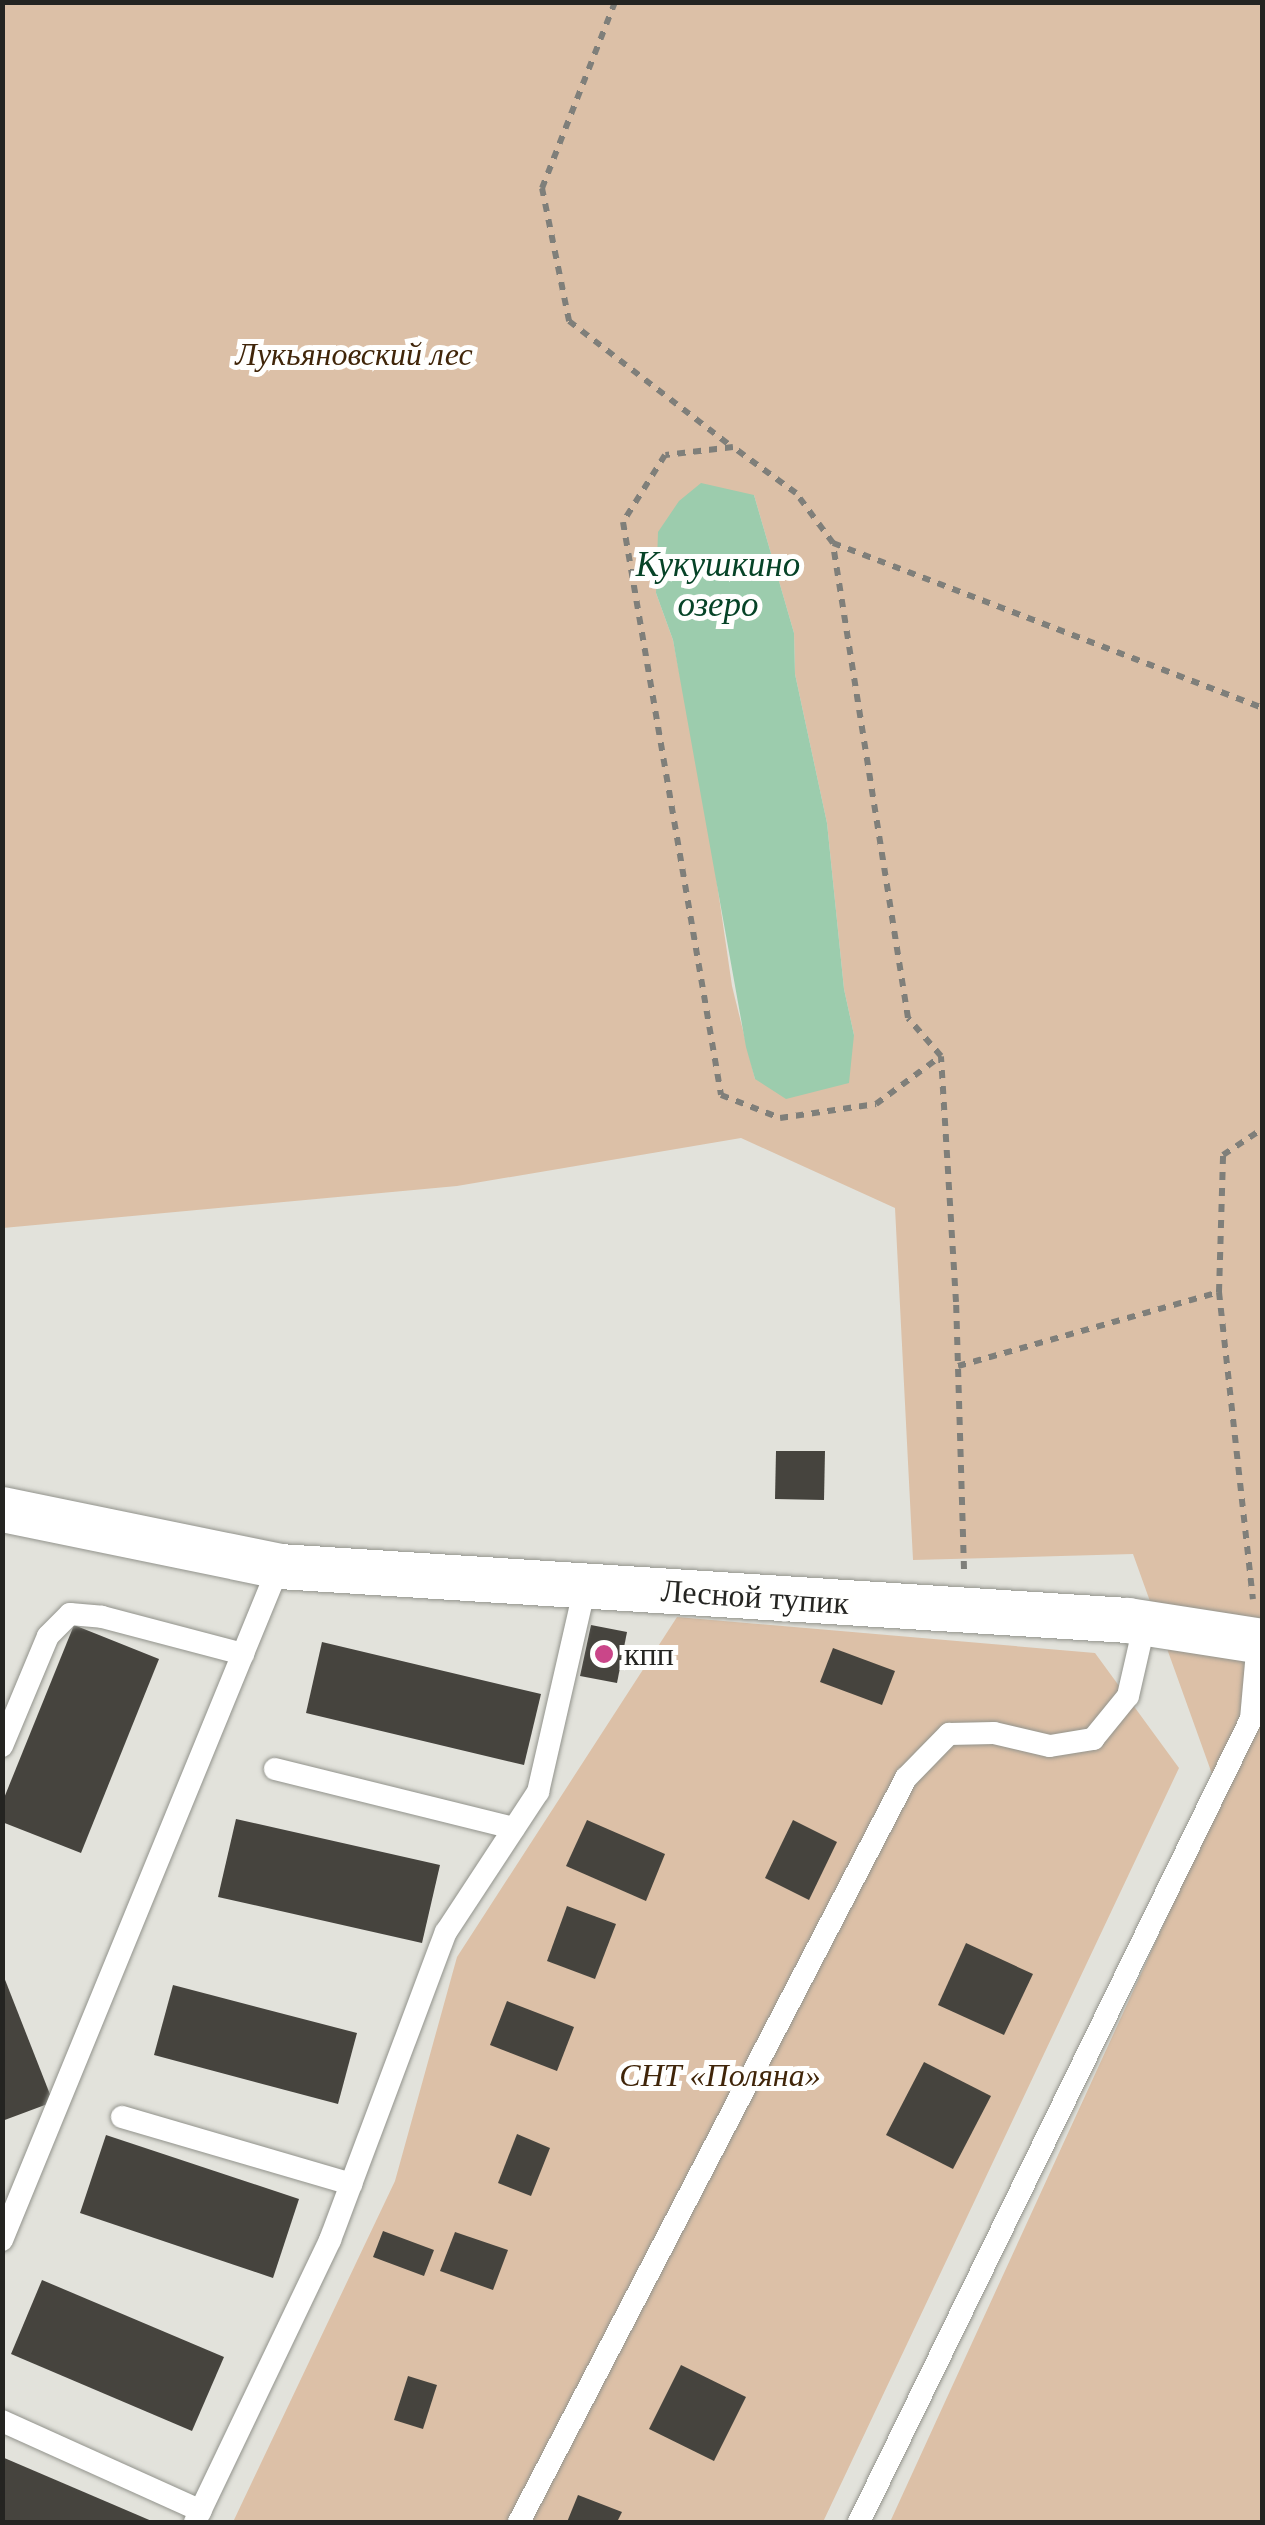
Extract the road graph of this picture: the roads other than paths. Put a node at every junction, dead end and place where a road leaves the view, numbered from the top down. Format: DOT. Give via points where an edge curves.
graph roads {
  1 [pos="2,1509"];
  2 [pos="263,1564"];
  3 [pos="585,1586"];
  4 [pos="1145,1622"];
  5 [pos="1260,1640"];
  6 [pos="243,1654"];
  7 [pos="2,1746"];
  8 [pos="276,1769"];
  9 [pos="514,1828"];
  10 [pos="122,2117"];
  11 [pos="351,2184"];
  12 [pos="2,2240"];
  13 [pos="2,2421"];
  14 [pos="198,2517"];
  15 [pos="520,2522"];
  16 [pos="859,2522"];
  1 -- 2 [label="street, Лесной тупик"];
  2 -- 3 [label="street, Лесной тупик"];
  2 -- 6 [label="lane"];
  3 -- 4 [label="street, Лесной тупик"];
  3 -- 9 [label="lane" via="538,1792"];
  4 -- 5 [label="street, Лесной тупик"];
  4 -- 15 [label="lane" via="1128,1696 1093,1739 1050,1746 994,1733 949,1734 906,1778"];
  5 -- 16 [label="lane" via="1251,1719"];
  6 -- 7 [label="lane" via="70,1614 48,1636"];
  6 -- 12 [label="lane"];
  8 -- 9 [label="lane"];
  9 -- 11 [label="lane" via="446,1932"];
  10 -- 11 [label="lane"];
  11 -- 14 [label="lane"];
  13 -- 14 [label="lane"];
}
